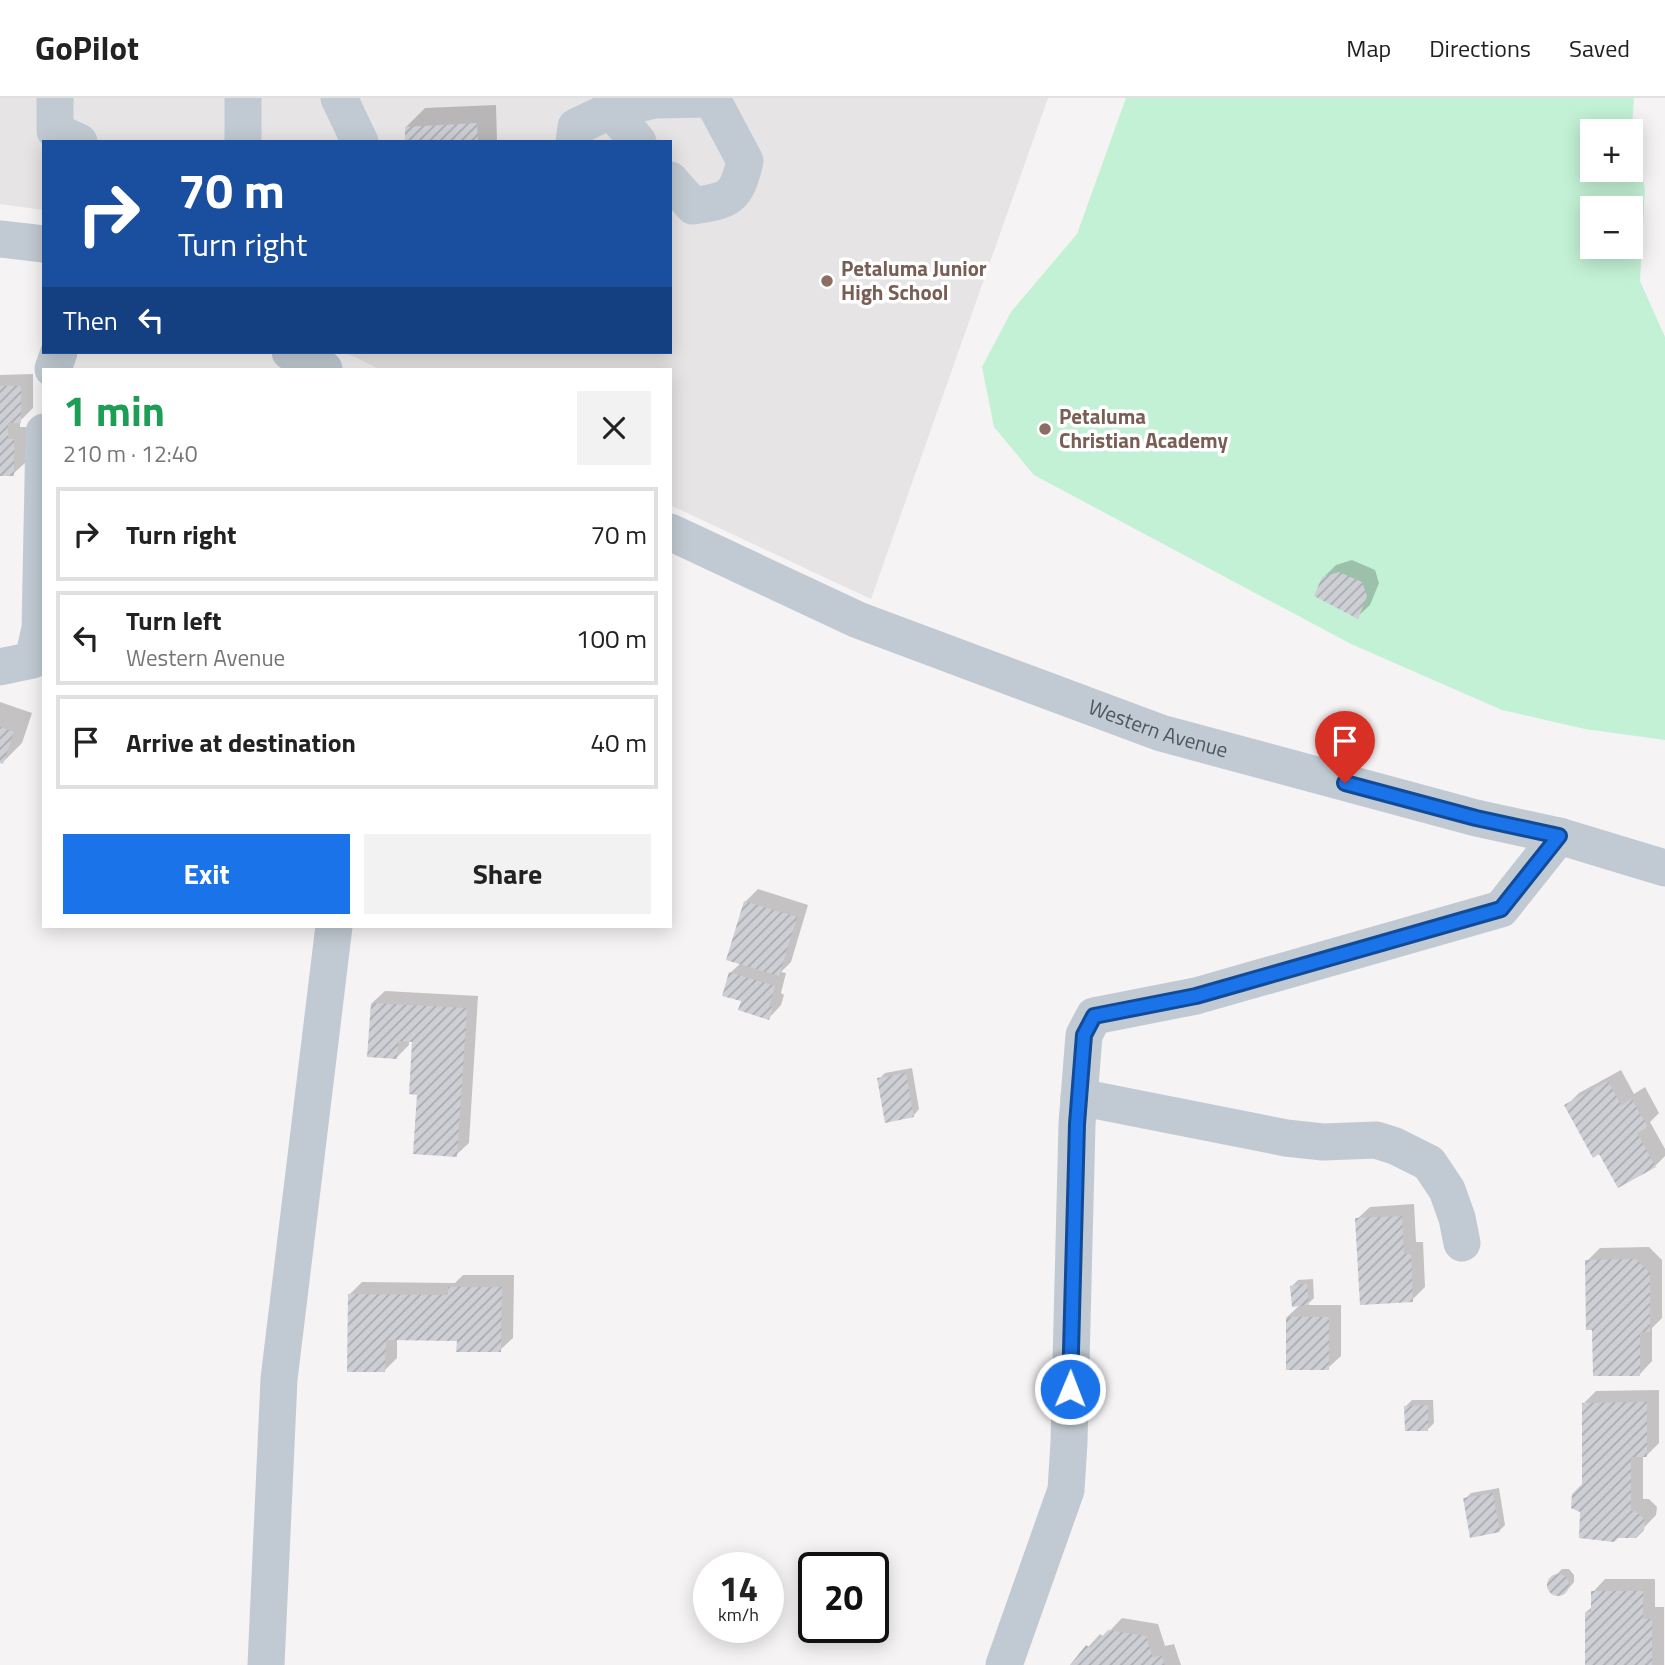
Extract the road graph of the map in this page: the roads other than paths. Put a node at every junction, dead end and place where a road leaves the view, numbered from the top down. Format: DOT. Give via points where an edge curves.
graph roads {
  1 [pos="55,98"];
  2 [pos="243,98"];
  3 [pos="339,98"];
  4 [pos="611,110"];
  5 [pos="75,140"];
  6 [pos="243,140"];
  7 [pos="359,140"];
  8 [pos="574,140"];
  9 [pos="636,140"];
  10 [pos="672,182"];
  11 [pos="0,239"];
  12 [pos="42,244"];
  13 [pos="293,354"];
  14 [pos="322,368"];
  15 [pos="42,530"];
  16 [pos="672,533"];
  17 [pos="0,667"];
  18 [pos="1559,836"];
  19 [pos="1665,868"];
  20 [pos="334,928"];
  21 [pos="1079,1097"];
  22 [pos="1462,1243"];
  23 [pos="266,1665"];
  24 [pos="1004,1665"];
  1 -- 5 [label="street" via="55,131"];
  2 -- 6 [label="street"];
  3 -- 7 [label="street"];
  4 -- 8 [label="street" via="576,127"];
  4 -- 9 [label="street"];
  4 -- 10 [label="street" via="655,100 712,99 745,161 740,185 723,201 693,206"];
  11 -- 12 [label="street"];
  13 -- 14 [label="street"];
  15 -- 17 [label="street" via="40,628 33,660"];
  16 -- 18 [label="street, Western Avenue" via="858,620 1161,733"];
  18 -- 19 [label="street, Western Avenue"];
  18 -- 21 [label="street" via="1501,909 1196,996 1094,1016 1084,1035"];
  20 -- 23 [label="street" via="279,1379"];
  21 -- 22 [label="street" via="1286,1138 1376,1140 1395,1146 1429,1163 1447,1190"];
  21 -- 24 [label="street" via="1066,1490"];
}
